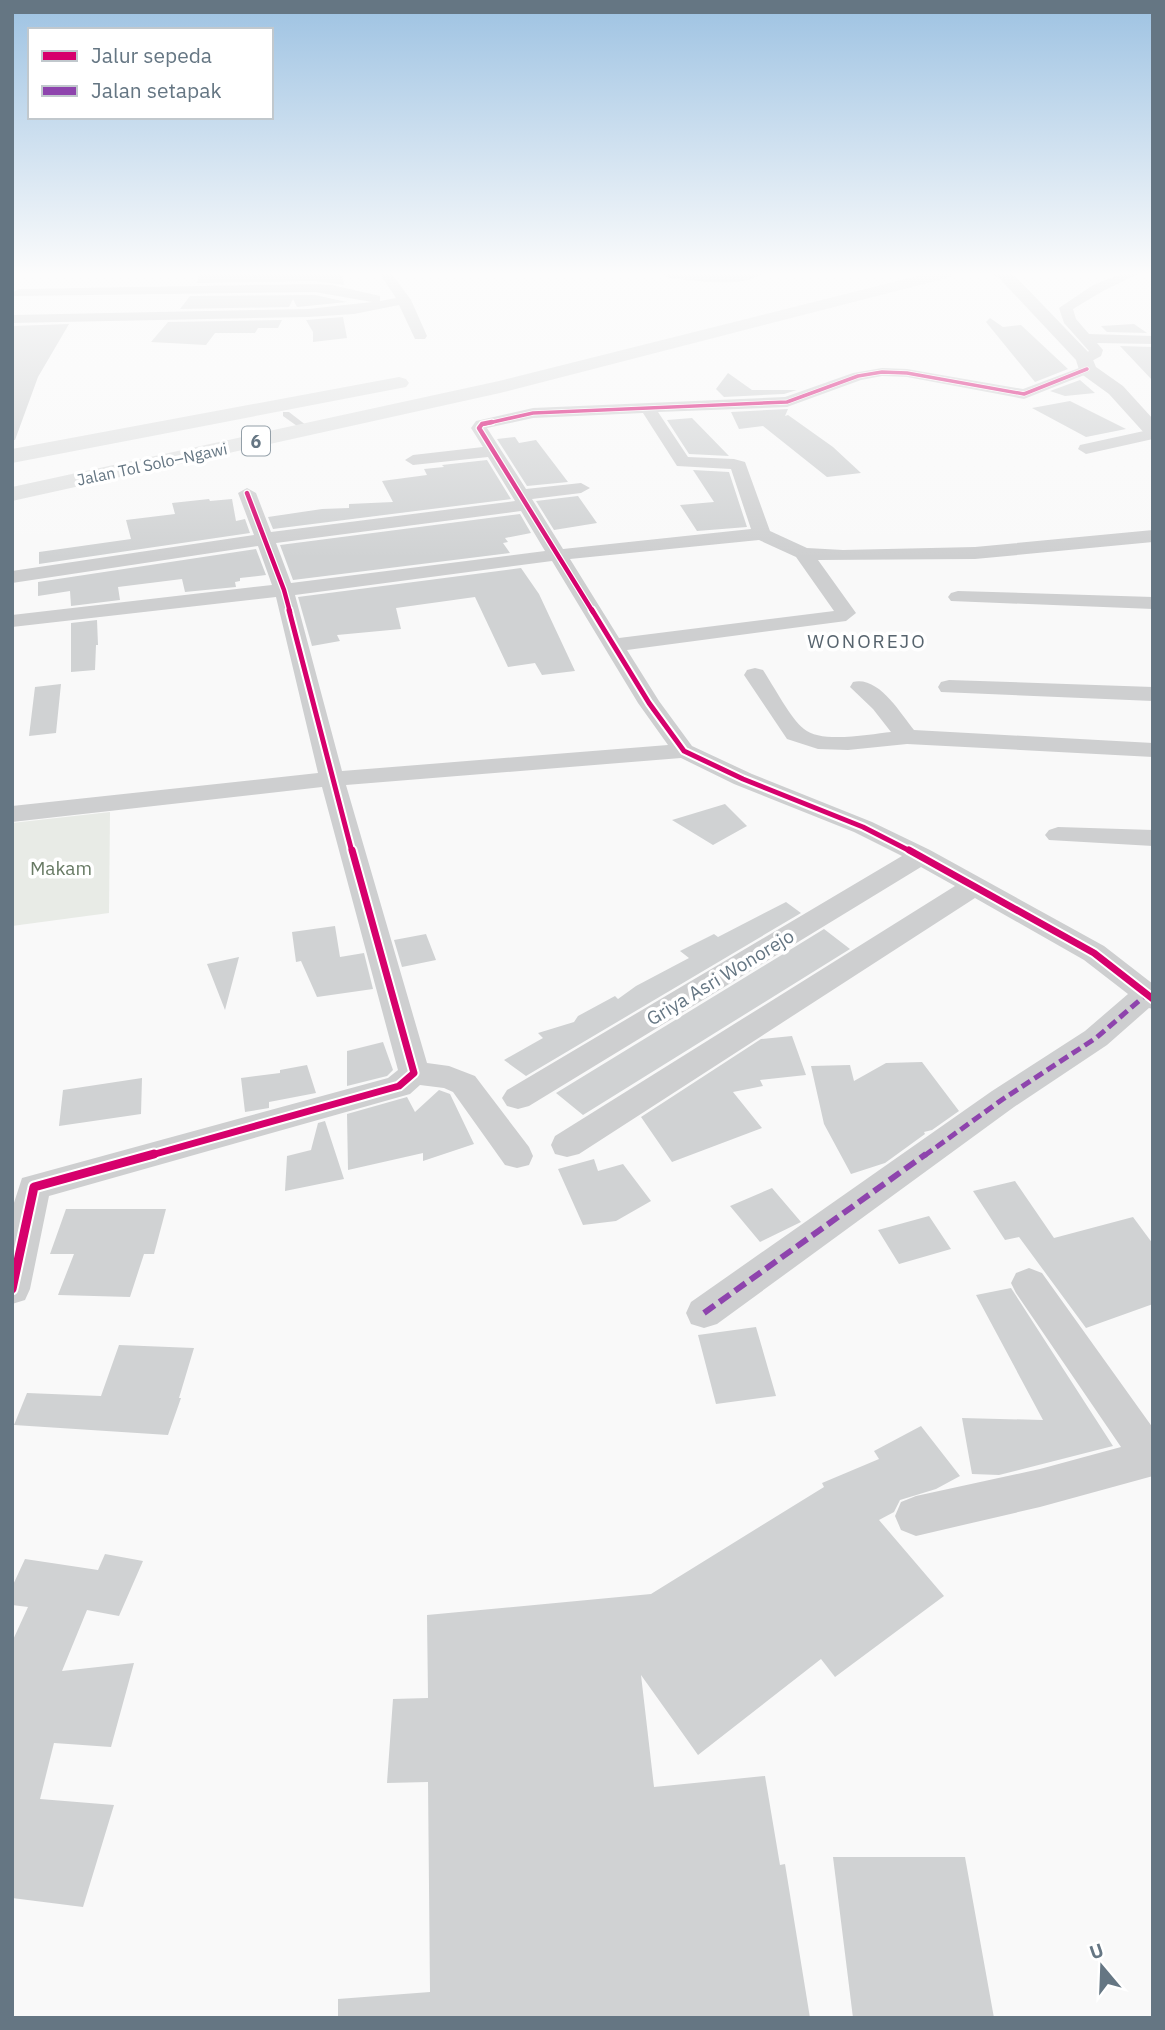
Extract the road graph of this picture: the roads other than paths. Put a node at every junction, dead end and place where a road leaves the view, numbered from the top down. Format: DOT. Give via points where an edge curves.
graph roads {
  1 [pos="487,369"];
  2 [pos="572,369"];
  3 [pos="1076,369"];
  4 [pos="1091,369"];
  5 [pos="415,380"];
  6 [pos="500,387"];
  7 [pos="649,410"];
  8 [pos="286,414"];
  9 [pos="1138,417"];
  10 [pos="1120,421"];
  11 [pos="307,429"];
  12 [pos="1153,432"];
  13 [pos="1086,449"];
  14 [pos="495,451"];
  15 [pos="12,456"];
  16 [pos="413,460"];
  17 [pos="12,473"];
  18 [pos="581,488"];
  19 [pos="247,492"];
  20 [pos="12,494"];
  21 [pos="523,500"];
  22 [pos="12,513"];
  23 [pos="762,534"];
  24 [pos="1153,536"];
  25 [pos="264,539"];
  26 [pos="803,553"];
  27 [pos="557,555"];
  28 [pos="12,576"];
  29 [pos="284,590"];
  30 [pos="957,597"];
  31 [pos="1153,604"];
  32 [pos="12,621"];
  33 [pos="612,645"];
  34 [pos="755,675"];
  35 [pos="861,687"];
  36 [pos="949,687"];
  37 [pos="1153,694"];
  38 [pos="907,737"];
  39 [pos="1153,750"];
  40 [pos="684,751"];
  41 [pos="332,779"];
  42 [pos="12,814"];
  43 [pos="1058,835"];
  44 [pos="1153,838"];
  45 [pos="921,856"];
  46 [pos="976,885"];
  47 [pos="1150,996"];
  48 [pos="414,1073"];
  49 [pos="518,1098"];
  50 [pos="567,1145"];
  51 [pos="517,1156"];
  52 [pos="23,1186"];
  53 [pos="1029,1283"];
  54 [pos="12,1289"];
  55 [pos="704,1313"];
  56 [pos="1152,1458"];
  57 [pos="916,1516"];
  1 -- 8 [label="highway, Jalan Tol Solo–Ngawi / 6"];
  2 -- 6 [label="highway, Jalan Tol Solo–Ngawi / 6"];
  3 -- 7 [label="street" via="1024,394 882,372 787,402"];
  4 -- 9 [label="street"];
  5 -- 15 [label="highway"];
  6 -- 11 [label="highway, Jalan Tol Solo–Ngawi / 6"];
  6 -- 22 [label="highway" via="150,481"];
  7 -- 14 [label="street" via="533,413 482,424 479,428"];
  7 -- 23 [label="street" via="683,462 739,466"];
  8 -- 11 [label="lane"];
  8 -- 17 [label="highway, Jalan Tol Solo–Ngawi / 6"];
  9 -- 10 [label="street"];
  9 -- 12 [label="street"];
  11 -- 20 [label="highway, Jalan Tol Solo–Ngawi / 6"];
  12 -- 13 [label="street"];
  14 -- 16 [label="street"];
  14 -- 21 [label="street"];
  18 -- 21 [label="street"];
  19 -- 25 [label="street"];
  21 -- 25 [label="street"];
  21 -- 27 [label="street"];
  23 -- 26 [label="street"];
  23 -- 27 [label="street"];
  24 -- 26 [label="street" via="975,553"];
  25 -- 28 [label="street"];
  25 -- 29 [label="street"];
  26 -- 33 [label="street" via="846,613"];
  27 -- 29 [label="street"];
  27 -- 33 [label="street"];
  29 -- 32 [label="street"];
  29 -- 41 [label="street"];
  30 -- 31 [label="street"];
  33 -- 40 [label="street"];
  34 -- 38 [label="street" via="802,739 824,743"];
  35 -- 38 [label="street"];
  36 -- 37 [label="street"];
  38 -- 39 [label="street"];
  40 -- 41 [label="street"];
  40 -- 45 [label="street"];
  41 -- 42 [label="street"];
  41 -- 48 [label="street"];
  43 -- 44 [label="street"];
  45 -- 46 [label="street"];
  45 -- 49 [label="street, Griya Asri Wonorejo"];
  46 -- 47 [label="street" via="1094,953"];
  46 -- 50 [label="street"];
  47 -- 55 [label="street"];
  48 -- 51 [label="street" via="449,1077 464,1084"];
  48 -- 52 [label="street" via="399,1086"];
  52 -- 54 [label="street"];
  53 -- 56 [label="street"];
  56 -- 57 [label="street"];
}
